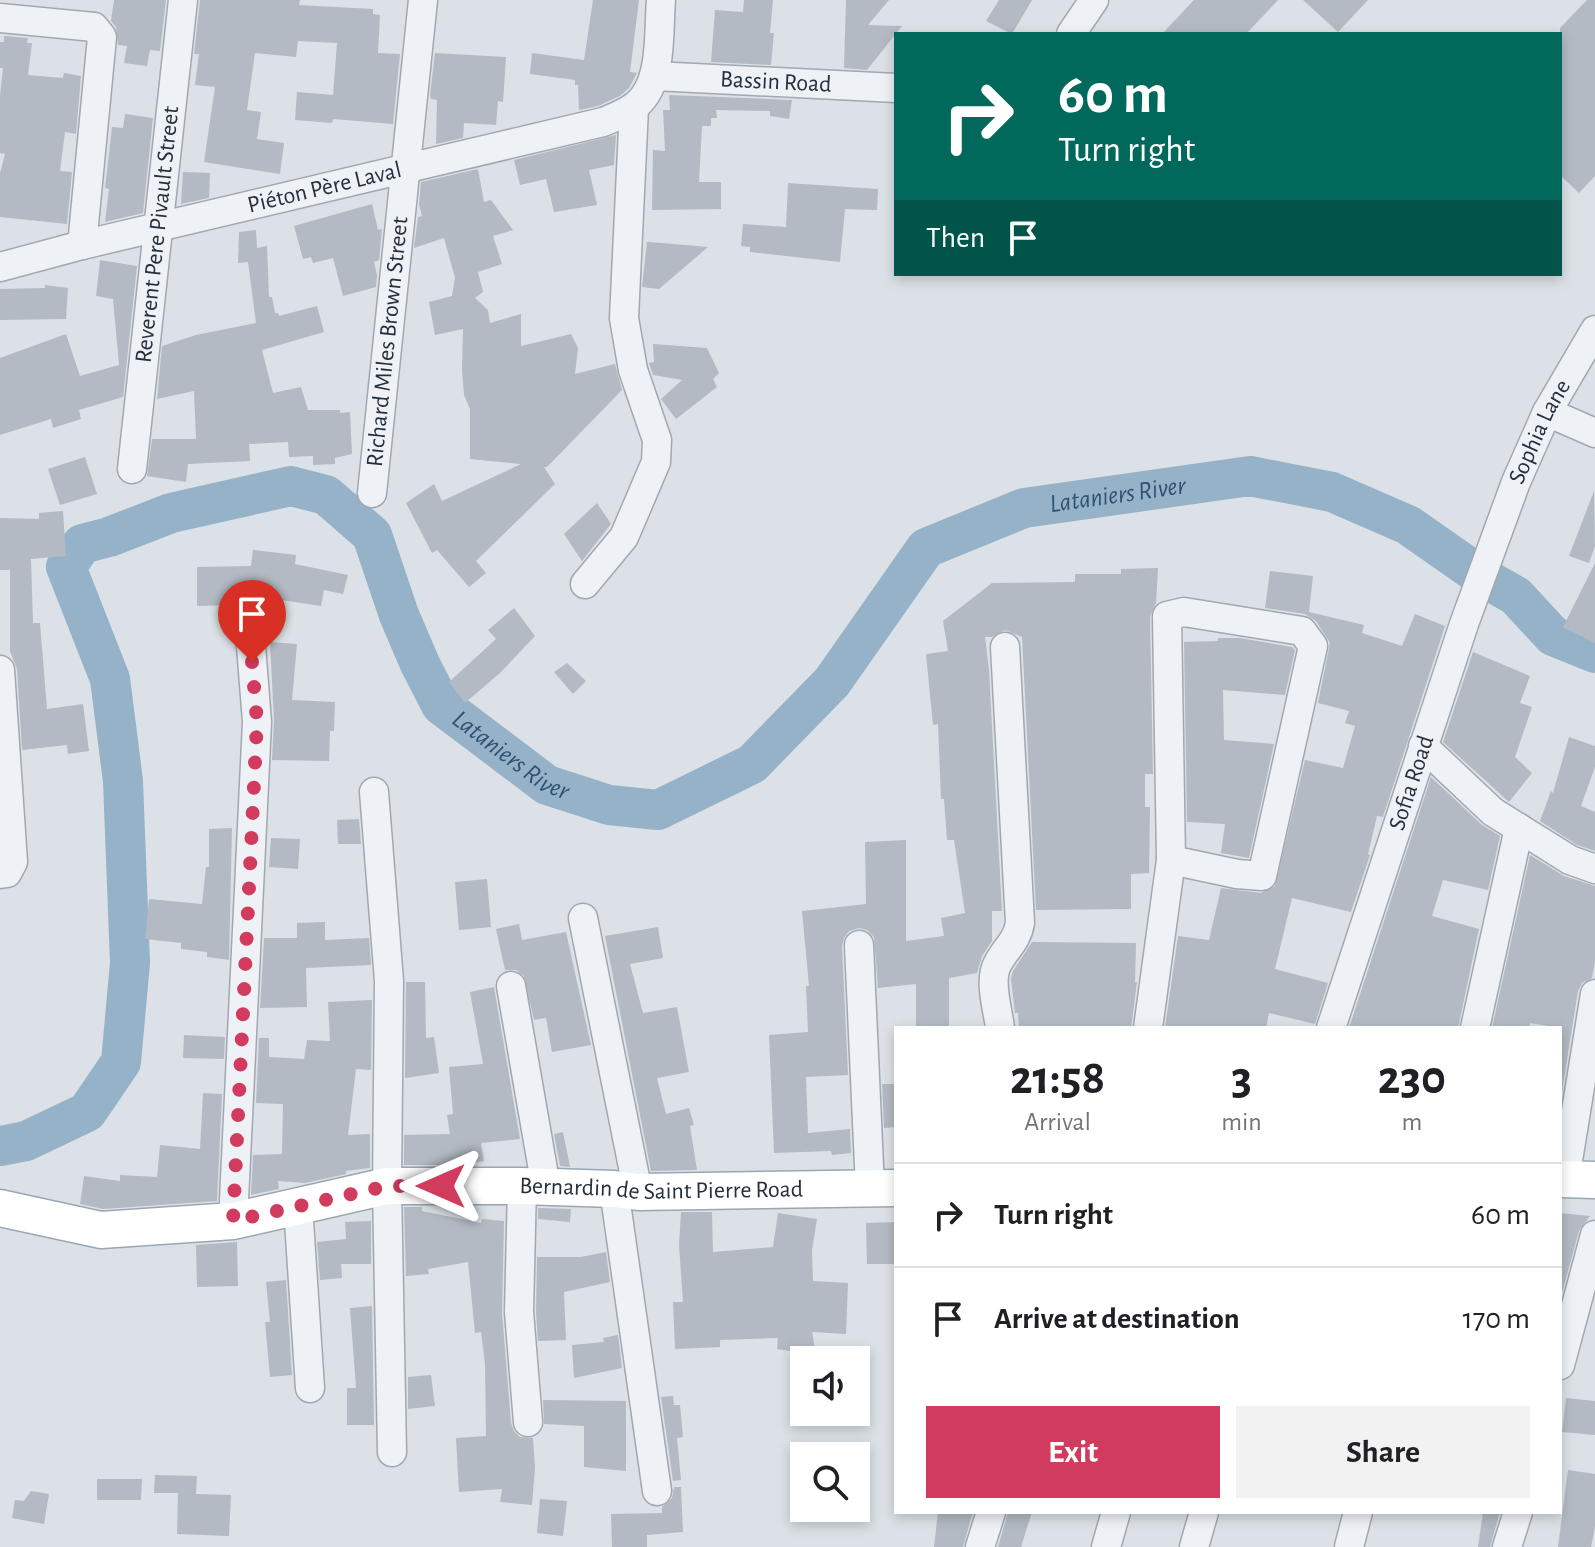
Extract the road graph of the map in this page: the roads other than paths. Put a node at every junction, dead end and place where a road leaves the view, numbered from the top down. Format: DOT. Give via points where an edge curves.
graph roads {
  1 [pos="183,0"];
  2 [pos="423,0"];
  3 [pos="661,0"];
  4 [pos="1094,0"];
  5 [pos="0,18"];
  6 [pos="1072,32"];
  7 [pos="894,88"];
  8 [pos="644,94"];
  9 [pos="407,169"];
  10 [pos="159,227"];
  11 [pos="82,245"];
  12 [pos="0,267"];
  13 [pos="1595,330"];
  14 [pos="1547,412"];
  15 [pos="1595,433"];
  16 [pos="132,469"];
  17 [pos="372,493"];
  18 [pos="1494,540"];
  19 [pos="585,584"];
  20 [pos="250,633"];
  21 [pos="1005,647"];
  22 [pos="0,670"];
  23 [pos="1423,746"];
  24 [pos="374,792"];
  25 [pos="1519,828"];
  26 [pos="1171,860"];
  27 [pos="1595,869"];
  28 [pos="0,874"];
  29 [pos="583,918"];
  30 [pos="859,945"];
  31 [pos="511,986"];
  32 [pos="1595,994"];
  33 [pos="1000,1026"];
  34 [pos="1148,1026"];
  35 [pos="1332,1026"];
  36 [pos="1475,1026"];
  37 [pos="1573,1179"];
  38 [pos="387,1186"];
  39 [pos="534,1187"];
  40 [pos="883,1188"];
  41 [pos="626,1191"];
  42 [pos="298,1206"];
  43 [pos="0,1208"];
  44 [pos="233,1221"];
  45 [pos="1595,1235"];
  46 [pos="1562,1358"];
  47 [pos="310,1388"];
  48 [pos="528,1422"];
  49 [pos="392,1452"];
  50 [pos="657,1491"];
  51 [pos="990,1514"];
  52 [pos="1115,1514"];
  53 [pos="1203,1514"];
  54 [pos="1357,1514"];
  55 [pos="1517,1514"];
  56 [pos="980,1547"];
  57 [pos="1106,1547"];
  58 [pos="1194,1547"];
  59 [pos="1349,1547"];
  60 [pos="1507,1547"];
  1 -- 10 [label="street, Reverent Pere Pivault Street"];
  2 -- 9 [label="street, Richard Miles Brown Street"];
  3 -- 8 [label="street"];
  4 -- 6 [label="street"];
  5 -- 11 [label="street" via="94,27 102,37"];
  7 -- 8 [label="street, Bassin Road"];
  8 -- 9 [label="street, Piéton Père Laval" via="603,122"];
  8 -- 19 [label="street" via="624,318 633,370 657,440 656,462 624,537"];
  9 -- 10 [label="street, Piéton Père Laval"];
  9 -- 17 [label="street, Richard Miles Brown Street"];
  10 -- 11 [label="street, Piéton Père Laval"];
  10 -- 16 [label="street, Reverent Pere Pivault Street"];
  11 -- 12 [label="street, Piéton Père Laval"];
  13 -- 14 [label="street, Sophia Lane"];
  14 -- 15 [label="street"];
  14 -- 18 [label="street, Sophia Lane"];
  18 -- 23 [label="street, Sofia Road"];
  20 -- 44 [label="street" via="257,722"];
  21 -- 33 [label="street" via="1020,923 994,974"];
  22 -- 28 [label="street" via="13,862 7,873"];
  23 -- 25 [label="street" via="1493,812"];
  23 -- 35 [label="street, Sofia Road"];
  24 -- 38 [label="street" via="389,981"];
  25 -- 27 [label="street"];
  25 -- 36 [label="street"];
  26 -- 26 [label="street" via="1262,876 1313,646 1302,631 1184,612 1167,616"];
  26 -- 34 [label="street"];
  29 -- 41 [label="street"];
  30 -- 40 [label="street"];
  31 -- 39 [label="street"];
  32 -- 37 [label="street"];
  38 -- 39 [label="main road, Bernardin de Saint Pierre Road"];
  38 -- 42 [label="main road, Bernardin de Saint Pierre Road"];
  38 -- 49 [label="street"];
  39 -- 41 [label="main road, Bernardin de Saint Pierre Road"];
  39 -- 48 [label="street" via="519,1312"];
  40 -- 41 [label="main road, Bernardin de Saint Pierre Road"];
  41 -- 50 [label="street"];
  42 -- 44 [label="main road, Bernardin de Saint Pierre Road"];
  42 -- 47 [label="street"];
  43 -- 44 [label="main road, Bernardin de Saint Pierre Road" via="101,1230"];
  45 -- 46 [label="street"];
  51 -- 56 [label="street"];
  52 -- 57 [label="street"];
  53 -- 58 [label="street"];
  54 -- 59 [label="street"];
  55 -- 60 [label="street"];
}
